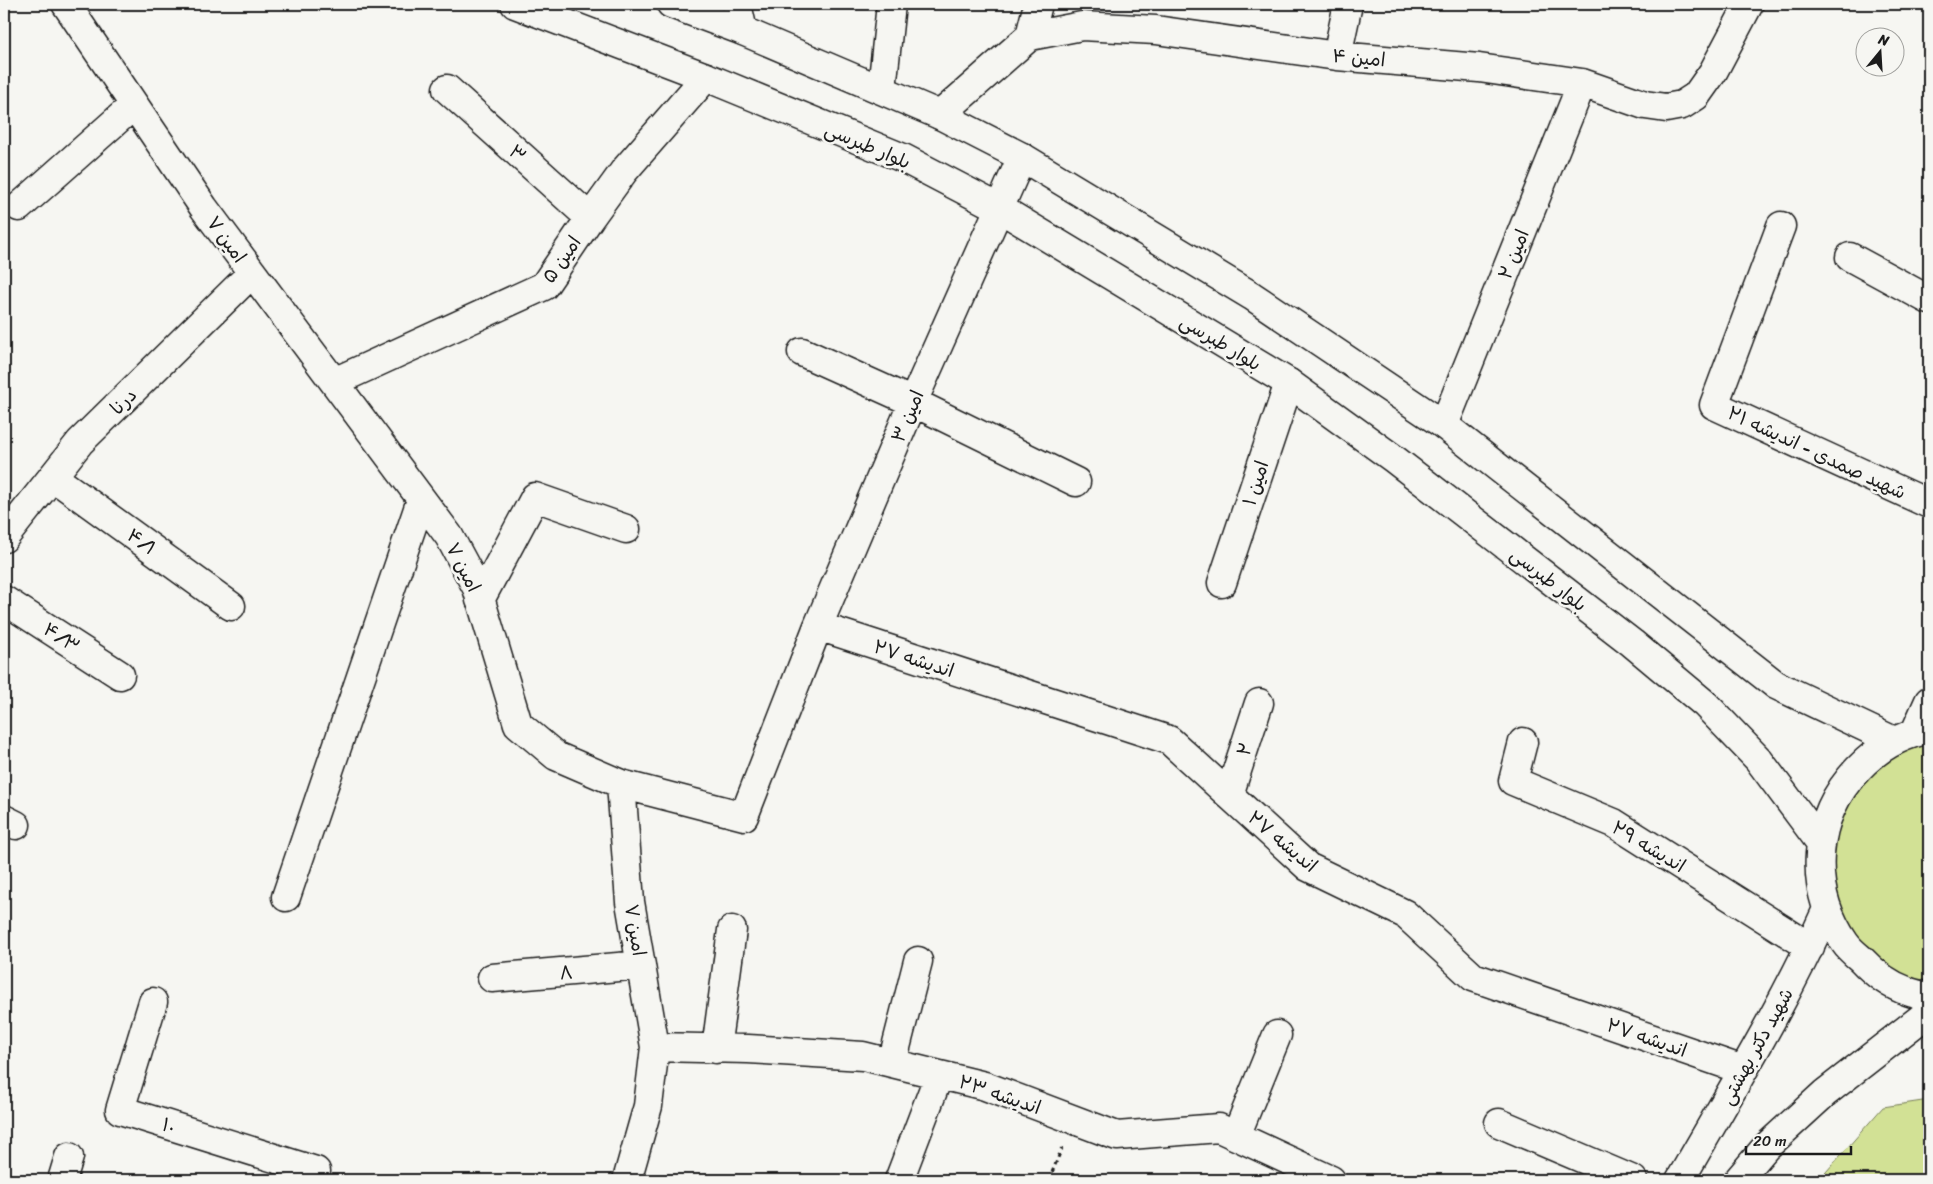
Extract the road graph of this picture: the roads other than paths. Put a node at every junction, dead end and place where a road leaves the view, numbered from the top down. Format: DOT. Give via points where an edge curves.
graph roads {
  1 [pos="66,4"];
  2 [pos="515,4"];
  3 [pos="671,4"];
  4 [pos="737,4"];
  5 [pos="891,4"];
  6 [pos="1038,4"];
  7 [pos="1348,4"];
  8 [pos="1749,4"];
  9 [pos="743,31"];
  10 [pos="1030,36"];
  11 [pos="1337,56"];
  12 [pos="706,77"];
  13 [pos="1582,83"];
  14 [pos="447,89"];
  15 [pos="882,89"];
  16 [pos="134,105"];
  17 [pos="940,115"];
  18 [pos="1022,157"];
  19 [pos="19,207"];
  20 [pos="999,208"];
  21 [pos="590,218"];
  22 [pos="1781,226"];
  23 [pos="1850,257"];
  24 [pos="252,273"];
  25 [pos="1929,300"];
  26 [pos="802,352"];
  27 [pos="334,382"];
  28 [pos="1289,383"];
  29 [pos="913,402"];
  30 [pos="1444,425"];
  31 [pos="53,477"];
  32 [pos="1076,482"];
  33 [pos="421,500"];
  34 [pos="1929,504"];
  35 [pos="626,529"];
  36 [pos="4,538"];
  37 [pos="1222,583"];
  38 [pos="4,600"];
  39 [pos="480,600"];
  40 [pos="231,606"];
  41 [pos="818,626"];
  42 [pos="120,675"];
  43 [pos="1929,701"];
  44 [pos="1259,703"];
  45 [pos="1913,734"];
  46 [pos="1523,742"];
  47 [pos="621,784"];
  48 [pos="1229,795"];
  49 [pos="1820,842"];
  50 [pos="286,897"];
  51 [pos="1827,909"];
  52 [pos="732,930"];
  53 [pos="1810,947"];
  54 [pos="918,961"];
  55 [pos="641,965"];
  56 [pos="492,978"];
  57 [pos="1929,997"];
  58 [pos="153,1002"];
  59 [pos="1929,1012"];
  60 [pos="1277,1035"];
  61 [pos="655,1047"];
  62 [pos="716,1049"];
  63 [pos="892,1063"];
  64 [pos="1743,1070"];
  65 [pos="939,1075"];
  66 [pos="1499,1123"];
  67 [pos="1236,1136"];
  68 [pos="314,1180"];
  69 [pos="627,1180"];
  70 [pos="899,1180"];
  71 [pos="1331,1180"];
  72 [pos="1633,1180"];
  73 [pos="1680,1180"];
  74 [pos="1738,1180"];
  1 -- 16 [label="street, امین ۷"];
  2 -- 12 [label="street, بلوار طبرسی"];
  3 -- 9 [label="street"];
  4 -- 9 [label="street"];
  5 -- 15 [label="street"];
  6 -- 10 [label="street"];
  7 -- 11 [label="street"];
  8 -- 13 [label="street, امین ۴" via="1713,72 1696,96 1682,105 1666,108 1645,105"];
  9 -- 15 [label="street"];
  10 -- 11 [label="street, امین ۴" via="1082,26 1156,30"];
  10 -- 17 [label="street"];
  11 -- 13 [label="street, امین ۴" via="1479,68"];
  12 -- 20 [label="street, بلوار طبرسی" via="903,158"];
  12 -- 21 [label="street, امین ۵" via="624,171"];
  13 -- 30 [label="street, امین ۲"];
  14 -- 21 [label="street, ۳"];
  15 -- 17 [label="street"];
  16 -- 19 [label="street"];
  16 -- 24 [label="street, امین ۷"];
  17 -- 18 [label="street"];
  18 -- 20 [label="street, امین ۳"];
  18 -- 30 [label="street" via="1252,296"];
  20 -- 28 [label="street, بلوار طبرسی"];
  20 -- 29 [label="street, امین ۳"];
  21 -- 27 [label="street, امین ۵" via="544,286"];
  22 -- 34 [label="street, شهید صمدی - اندیشه ۲۱" via="1714,405"];
  23 -- 25 [label="street"];
  24 -- 27 [label="street, امین ۷"];
  24 -- 31 [label="street, درنا" via="80,442"];
  26 -- 29 [label="street"];
  27 -- 33 [label="street, امین ۷"];
  28 -- 37 [label="street, امین ۱"];
  28 -- 49 [label="street, بلوار طبرسی" via="1394,459 1632,643 1705,704 1758,759"];
  29 -- 32 [label="street"];
  29 -- 41 [label="street, امین ۳"];
  30 -- 45 [label="street" via="1776,684"];
  31 -- 36 [label="street, درنا"];
  31 -- 40 [label="street, ۴/۱"];
  33 -- 39 [label="street, امین ۷" via="448,536 477,588"];
  33 -- 50 [label="street"];
  35 -- 39 [label="street" via="535,497"];
  38 -- 42 [label="street, ۴/۳"];
  39 -- 47 [label="street, امین ۷" via="518,724 556,756"];
  41 -- 47 [label="street, امین ۳" via="744,816"];
  41 -- 48 [label="street, اندیشه ۲۷" via="1169,740"];
  43 -- 45 [label="street"];
  44 -- 48 [label="street, ۲"];
  45 -- 49 [label="street" via="1867,759 1844,783 1829,811"];
  46 -- 53 [label="street, اندیشه ۲۹" via="1513,781 1614,823"];
  47 -- 55 [label="street, امین ۷" via="630,902"];
  48 -- 64 [label="street, اندیشه ۲۷" via="1308,867 1405,914 1473,977"];
  49 -- 51 [label="street" via="1820,876"];
  51 -- 53 [label="street, شهید دکتر بهشتی"];
  51 -- 57 [label="street" via="1845,944 1872,972 1906,991"];
  52 -- 62 [label="street"];
  53 -- 64 [label="street, شهید دکتر بهشتی"];
  54 -- 63 [label="street"];
  55 -- 56 [label="street, ۸"];
  55 -- 61 [label="street, امین ۷"];
  58 -- 68 [label="street, ۱۰" via="120,1110 316,1171"];
  59 -- 74 [label="street" via="1824,1094 1766,1147"];
  60 -- 67 [label="street"];
  61 -- 62 [label="street, اندیشه ۲۳"];
  61 -- 69 [label="street, امین ۷" via="648,1106"];
  62 -- 63 [label="street, اندیشه ۲۳" via="863,1056"];
  63 -- 65 [label="street, اندیشه ۲۳"];
  64 -- 73 [label="street, شهید دکتر بهشتی"];
  65 -- 67 [label="street, اندیشه ۲۳" via="985,1086 1117,1136 1219,1128"];
  65 -- 70 [label="street"];
  66 -- 72 [label="street"];
  67 -- 71 [label="street, اندیشه ۲۳"];
}
